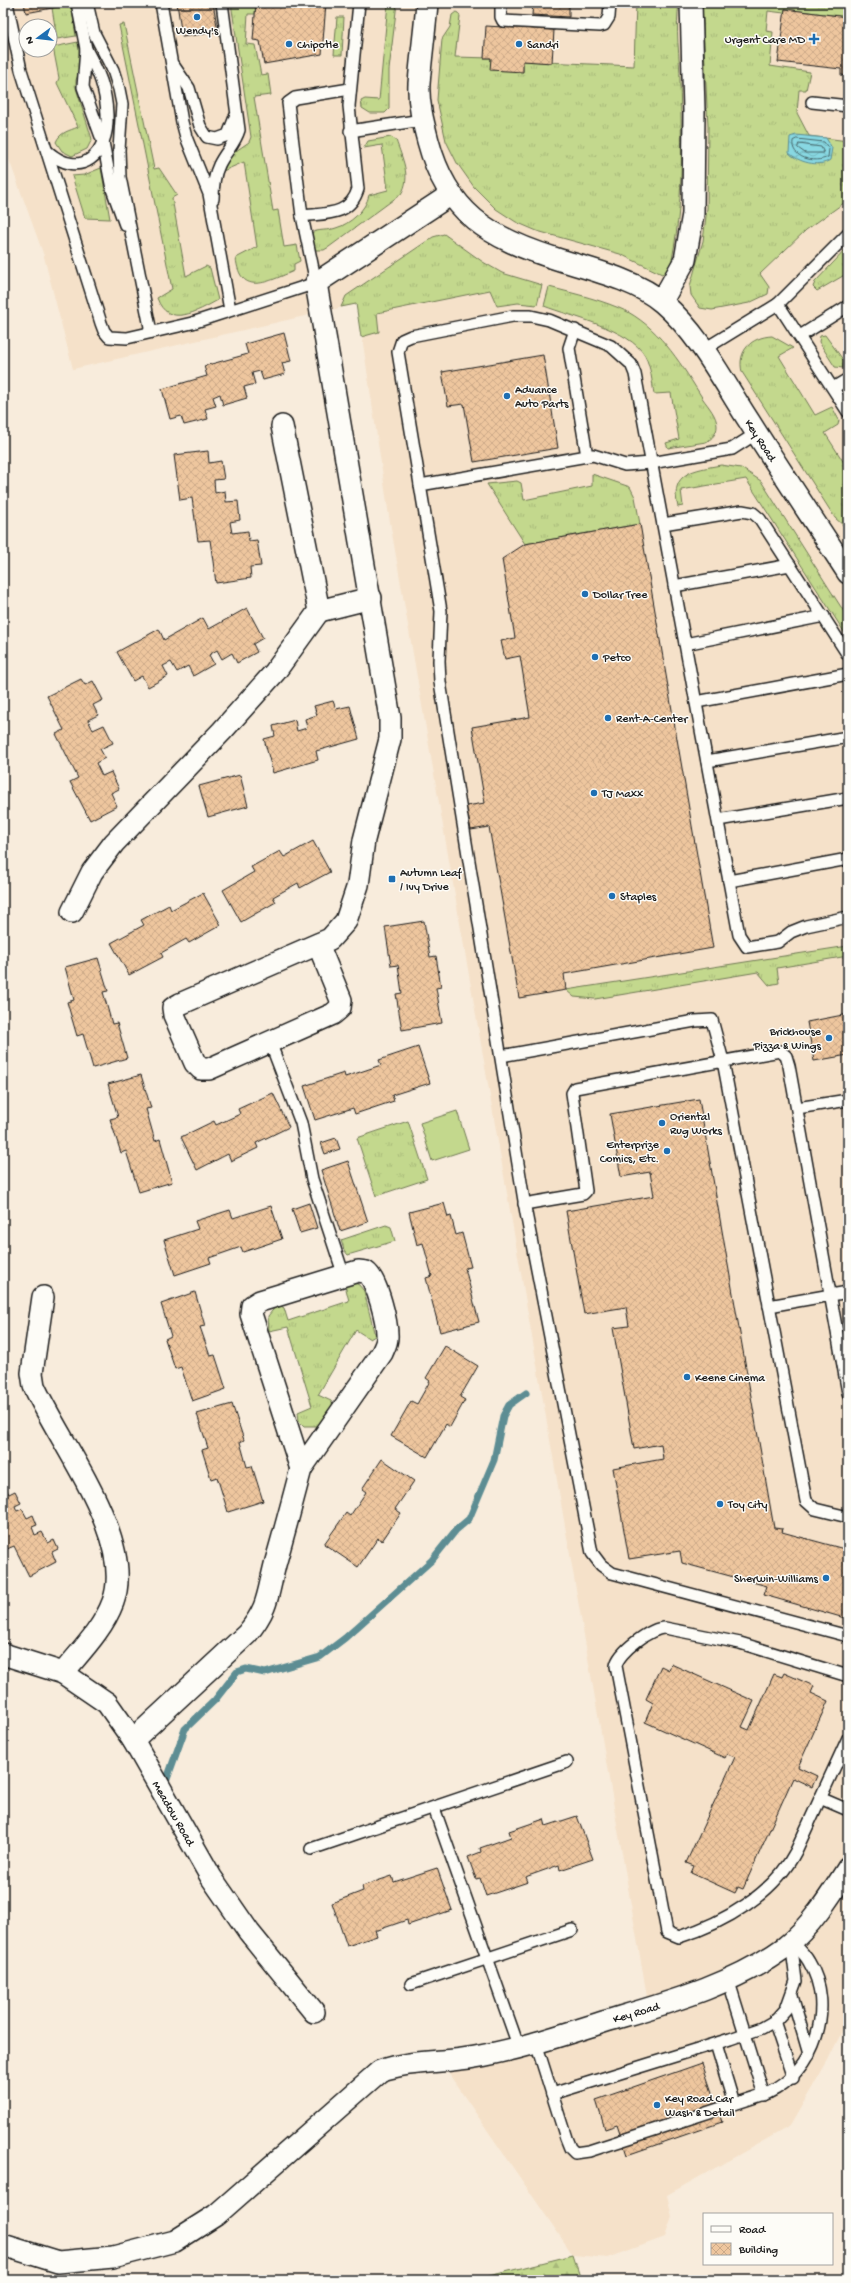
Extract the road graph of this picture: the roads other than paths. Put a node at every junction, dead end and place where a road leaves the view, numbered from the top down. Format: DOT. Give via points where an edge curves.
graph roads {
  1 [pos="7,3"];
  2 [pos="77,3"];
  3 [pos="87,3"];
  4 [pos="161,3"];
  5 [pos="222,3"];
  6 [pos="359,3"];
  7 [pos="498,3"];
  8 [pos="610,3"];
  9 [pos="691,3"];
  10 [pos="431,10"];
  11 [pos="86,49"];
  12 [pos="171,62"];
  13 [pos="350,89"];
  14 [pos="236,97"];
  15 [pos="812,102"];
  16 [pos="848,106"];
  17 [pos="422,120"];
  18 [pos="350,131"];
  19 [pos="103,142"];
  20 [pos="47,151"];
  21 [pos="450,195"];
  22 [pos="212,211"];
  23 [pos="302,216"];
  24 [pos="848,234"];
  25 [pos="133,240"];
  26 [pos="316,283"];
  27 [pos="778,304"];
  28 [pos="666,306"];
  29 [pos="848,306"];
  30 [pos="230,310"];
  31 [pos="575,330"];
  32 [pos="151,332"];
  33 [pos="800,336"];
  34 [pos="703,350"];
  35 [pos="848,379"];
  36 [pos="833,388"];
  37 [pos="848,412"];
  38 [pos="282,426"];
  39 [pos="757,434"];
  40 [pos="587,456"];
  41 [pos="651,463"];
  42 [pos="420,484"];
  43 [pos="662,524"];
  44 [pos="842,551"];
  45 [pos="790,564"];
  46 [pos="848,573"];
  47 [pos="674,586"];
  48 [pos="371,598"];
  49 [pos="319,611"];
  50 [pos="824,616"];
  51 [pos="685,644"];
  52 [pos="848,654"];
  53 [pos="848,674"];
  54 [pos="696,702"];
  55 [pos="848,737"];
  56 [pos="707,761"];
  57 [pos="848,798"];
  58 [pos="718,820"];
  59 [pos="848,860"];
  60 [pos="729,881"];
  61 [pos="72,912"];
  62 [pos="848,918"];
  63 [pos="318,944"];
  64 [pos="270,1042"];
  65 [pos="501,1056"];
  66 [pos="723,1061"];
  67 [pos="848,1100"];
  68 [pos="797,1108"];
  69 [pos="524,1204"];
  70 [pos="344,1276"];
  71 [pos="848,1292"];
  72 [pos="831,1295"];
  73 [pos="43,1297"];
  74 [pos="768,1306"];
  75 [pos="848,1393"];
  76 [pos="301,1468"];
  77 [pos="848,1517"];
  78 [pos="848,1636"];
  79 [pos="3,1654"];
  80 [pos="63,1673"];
  81 [pos="848,1676"];
  82 [pos="848,1738"];
  83 [pos="133,1740"];
  84 [pos="567,1762"];
  85 [pos="820,1798"];
  86 [pos="434,1808"];
  87 [pos="848,1810"];
  88 [pos="311,1849"];
  89 [pos="848,1868"];
  90 [pos="572,1930"];
  91 [pos="791,1941"];
  92 [pos="487,1958"];
  93 [pos="728,1979"];
  94 [pos="411,1984"];
  95 [pos="792,1996"];
  96 [pos="314,2012"];
  97 [pos="774,2021"];
  98 [pos="745,2034"];
  99 [pos="716,2044"];
  100 [pos="528,2045"];
  101 [pos="809,2054"];
  102 [pos="792,2078"];
  103 [pos="552,2094"];
  104 [pos="764,2095"];
  105 [pos="734,2104"];
  106 [pos="3,2245"];
  1 -- 20 [label="lane" via="21,70"];
  2 -- 11 [label="lane"];
  3 -- 25 [label="lane" via="94,33 113,70 122,104 119,167"];
  4 -- 12 [label="lane"];
  5 -- 14 [label="lane"];
  6 -- 13 [label="lane"];
  7 -- 8 [label="lane" via="500,17 504,21 600,26 604,25 609,17"];
  9 -- 28 [label="street" via="693,214 685,260"];
  10 -- 17 [label="street" via="419,85"];
  11 -- 19 [label="lane" via="83,87"];
  11 -- 19 [label="lane" via="102,80 108,124"];
  12 -- 14 [label="lane" via="189,88 200,126 207,137 223,138 231,129"];
  12 -- 22 [label="lane" via="186,136 209,194"];
  13 -- 18 [label="lane"];
  13 -- 23 [label="lane" via="295,98 288,103"];
  14 -- 22 [label="lane" via="239,130 236,140 214,176"];
  15 -- 16 [label="lane"];
  17 -- 18 [label="lane"];
  17 -- 21 [label="street" via="433,161"];
  18 -- 23 [label="lane" via="358,189 355,199 344,209"];
  19 -- 20 [label="lane" via="92,158 75,165 61,162"];
  19 -- 25 [label="lane" via="119,213"];
  20 -- 32 [label="lane" via="104,331 116,338"];
  21 -- 26 [label="street"];
  21 -- 28 [label="street" via="476,221 500,238 632,285"];
  22 -- 30 [label="lane"];
  23 -- 26 [label="lane"];
  24 -- 27 [label="lane"];
  25 -- 32 [label="lane"];
  26 -- 30 [label="lane"];
  26 -- 48 [label="street"];
  27 -- 33 [label="lane"];
  27 -- 34 [label="lane"];
  28 -- 34 [label="street, Key Road"];
  29 -- 33 [label="lane"];
  30 -- 32 [label="lane"];
  31 -- 40 [label="lane" via="569,348"];
  31 -- 41 [label="lane" via="611,346 631,364"];
  31 -- 42 [label="lane" via="549,320 513,316 411,336 402,340 398,352"];
  33 -- 36 [label="lane"];
  34 -- 39 [label="street, Key Road"];
  35 -- 36 [label="lane"];
  36 -- 37 [label="lane"];
  38 -- 49 [label="street"];
  39 -- 41 [label="lane" via="732,449"];
  39 -- 44 [label="street, Key Road"];
  40 -- 41 [label="lane" via="600,456 625,465"];
  40 -- 42 [label="lane"];
  41 -- 43 [label="lane"];
  42 -- 65 [label="lane" via="441,612 440,682"];
  43 -- 45 [label="lane" via="748,511 760,519"];
  43 -- 47 [label="lane"];
  44 -- 46 [label="street, Key Road"];
  45 -- 47 [label="lane"];
  45 -- 50 [label="lane"];
  47 -- 51 [label="lane"];
  48 -- 49 [label="street"];
  48 -- 63 [label="street" via="390,718 390,739 368,820 358,885 346,921 330,939"];
  49 -- 61 [label="street" via="270,678 222,732 114,843 92,872"];
  50 -- 51 [label="lane"];
  50 -- 52 [label="lane"];
  51 -- 54 [label="lane"];
  53 -- 54 [label="lane"];
  54 -- 56 [label="lane"];
  55 -- 56 [label="lane"];
  56 -- 58 [label="lane"];
  57 -- 58 [label="lane"];
  58 -- 60 [label="lane"];
  59 -- 60 [label="lane"];
  60 -- 62 [label="lane" via="739,935 747,947 778,942 791,932 806,926"];
  63 -- 64 [label="street" via="341,1000 340,1008 333,1014"];
  63 -- 64 [label="street" via="173,1008 195,1063 201,1069 209,1069"];
  64 -- 70 [label="lane" via="301,1122 311,1174"];
  65 -- 66 [label="lane" via="708,1019 714,1024"];
  65 -- 69 [label="lane"];
  66 -- 68 [label="lane" via="780,1051 786,1056 789,1066"];
  66 -- 69 [label="lane" via="575,1088 572,1093 586,1192"];
  66 -- 74 [label="lane"];
  67 -- 68 [label="lane"];
  68 -- 72 [label="lane"];
  69 -- 78 [label="lane" via="592,1552 601,1565 612,1573"];
  70 -- 76 [label="street" via="366,1272 372,1278 388,1340 382,1353"];
  70 -- 76 [label="street" via="260,1301 252,1306 251,1314"];
  71 -- 72 [label="lane"];
  72 -- 74 [label="lane"];
  72 -- 75 [label="lane"];
  73 -- 80 [label="street" via="32,1373 34,1386 105,1518 116,1551 119,1578 114,1601 106,1618"];
  74 -- 77 [label="lane" via="806,1501 815,1509"];
  76 -- 83 [label="street" via="274,1566 269,1597 261,1618"];
  79 -- 80 [label="street, Meadow Road"];
  80 -- 83 [label="street, Meadow Road" via="107,1704"];
  81 -- 85 [label="lane" via="740,1643 659,1628 620,1655 617,1661 665,1926 672,1936 713,1924 762,1892 779,1877 791,1861"];
  82 -- 85 [label="lane"];
  83 -- 96 [label="street, Meadow Road" via="211,1877 249,1932"];
  84 -- 86 [label="lane"];
  85 -- 87 [label="lane"];
  86 -- 88 [label="lane"];
  86 -- 92 [label="lane"];
  89 -- 91 [label="street, Key Road" via="813,1918"];
  90 -- 92 [label="lane"];
  91 -- 93 [label="street, Key Road" via="751,1968"];
  91 -- 95 [label="lane" via="796,1975"];
  91 -- 101 [label="lane" via="809,1961 819,1991 819,2025"];
  92 -- 94 [label="lane"];
  92 -- 100 [label="lane"];
  93 -- 98 [label="lane"];
  93 -- 100 [label="street, Key Road" via="671,2002"];
  95 -- 97 [label="lane" via="786,2009"];
  95 -- 101 [label="lane"];
  97 -- 98 [label="lane"];
  97 -- 102 [label="lane"];
  98 -- 99 [label="lane"];
  98 -- 104 [label="lane"];
  99 -- 103 [label="lane"];
  99 -- 105 [label="lane"];
  100 -- 103 [label="lane"];
  100 -- 106 [label="street, Key Road" via="474,2058 396,2065 380,2072 216,2215 175,2241 113,2257 58,2262"];
  101 -- 102 [label="lane" via="804,2065"];
  102 -- 104 [label="lane" via="779,2089"];
  103 -- 105 [label="lane" via="566,2138 575,2153 590,2151"];
  104 -- 105 [label="lane"];
}
